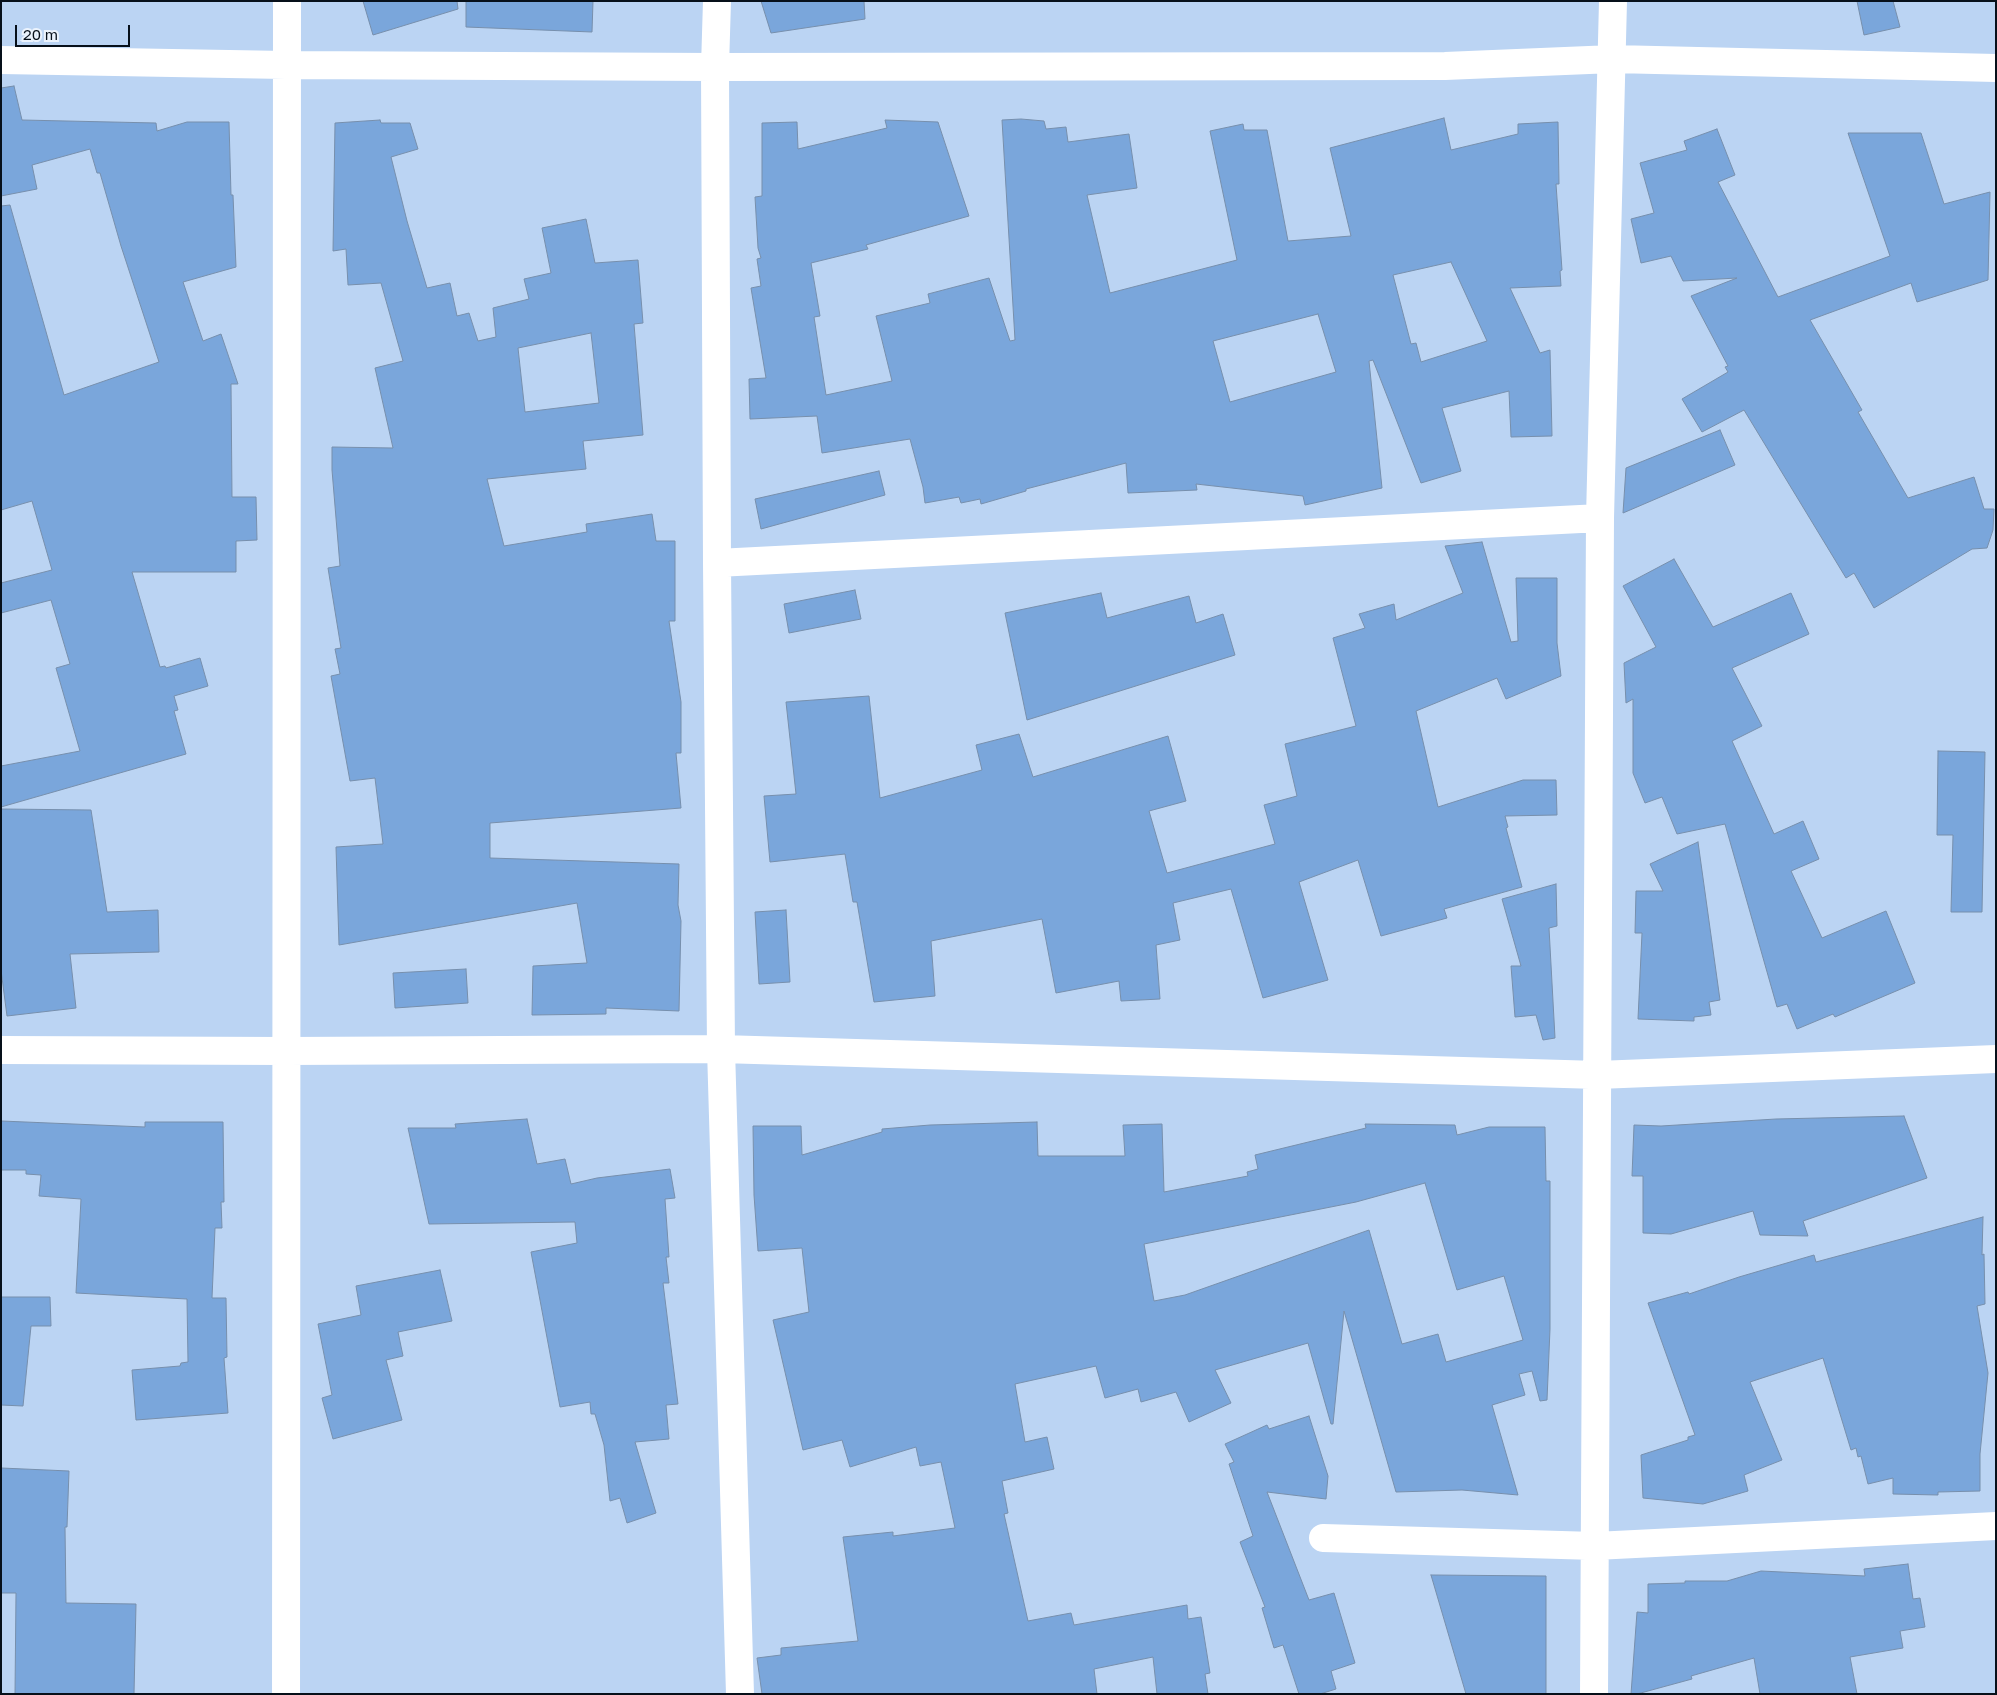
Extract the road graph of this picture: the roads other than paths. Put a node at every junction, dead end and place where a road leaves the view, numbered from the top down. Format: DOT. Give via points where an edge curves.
graph roads {
  1 [pos="287,1"];
  2 [pos="717,1"];
  3 [pos="1613,1"];
  4 [pos="1613,59"];
  5 [pos="1,60"];
  6 [pos="286,66"];
  7 [pos="715,67"];
  8 [pos="1996,68"];
  9 [pos="1600,518"];
  10 [pos="716,563"];
  11 [pos="721,1049"];
  12 [pos="1,1050"];
  13 [pos="286,1052"];
  14 [pos="1996,1059"];
  15 [pos="1598,1075"];
  16 [pos="1996,1526"];
  17 [pos="1323,1538"];
  18 [pos="1595,1546"];
  19 [pos="286,1694"];
  20 [pos="740,1694"];
  21 [pos="1594,1694"];
  1 -- 6 [label="street"];
  2 -- 7 [label="street"];
  3 -- 4 [label="street"];
  4 -- 7 [label="street" via="1445,66"];
  4 -- 8 [label="street"];
  4 -- 9 [label="street"];
  5 -- 6 [label="street"];
  6 -- 7 [label="street"];
  6 -- 13 [label="street"];
  7 -- 10 [label="street"];
  9 -- 10 [label="street"];
  9 -- 15 [label="street"];
  10 -- 11 [label="street"];
  11 -- 13 [label="street"];
  11 -- 15 [label="street"];
  11 -- 20 [label="street"];
  12 -- 13 [label="street"];
  13 -- 19 [label="street"];
  14 -- 15 [label="street"];
  15 -- 18 [label="street"];
  16 -- 18 [label="street"];
  17 -- 18 [label="street"];
  18 -- 21 [label="street"];
}
